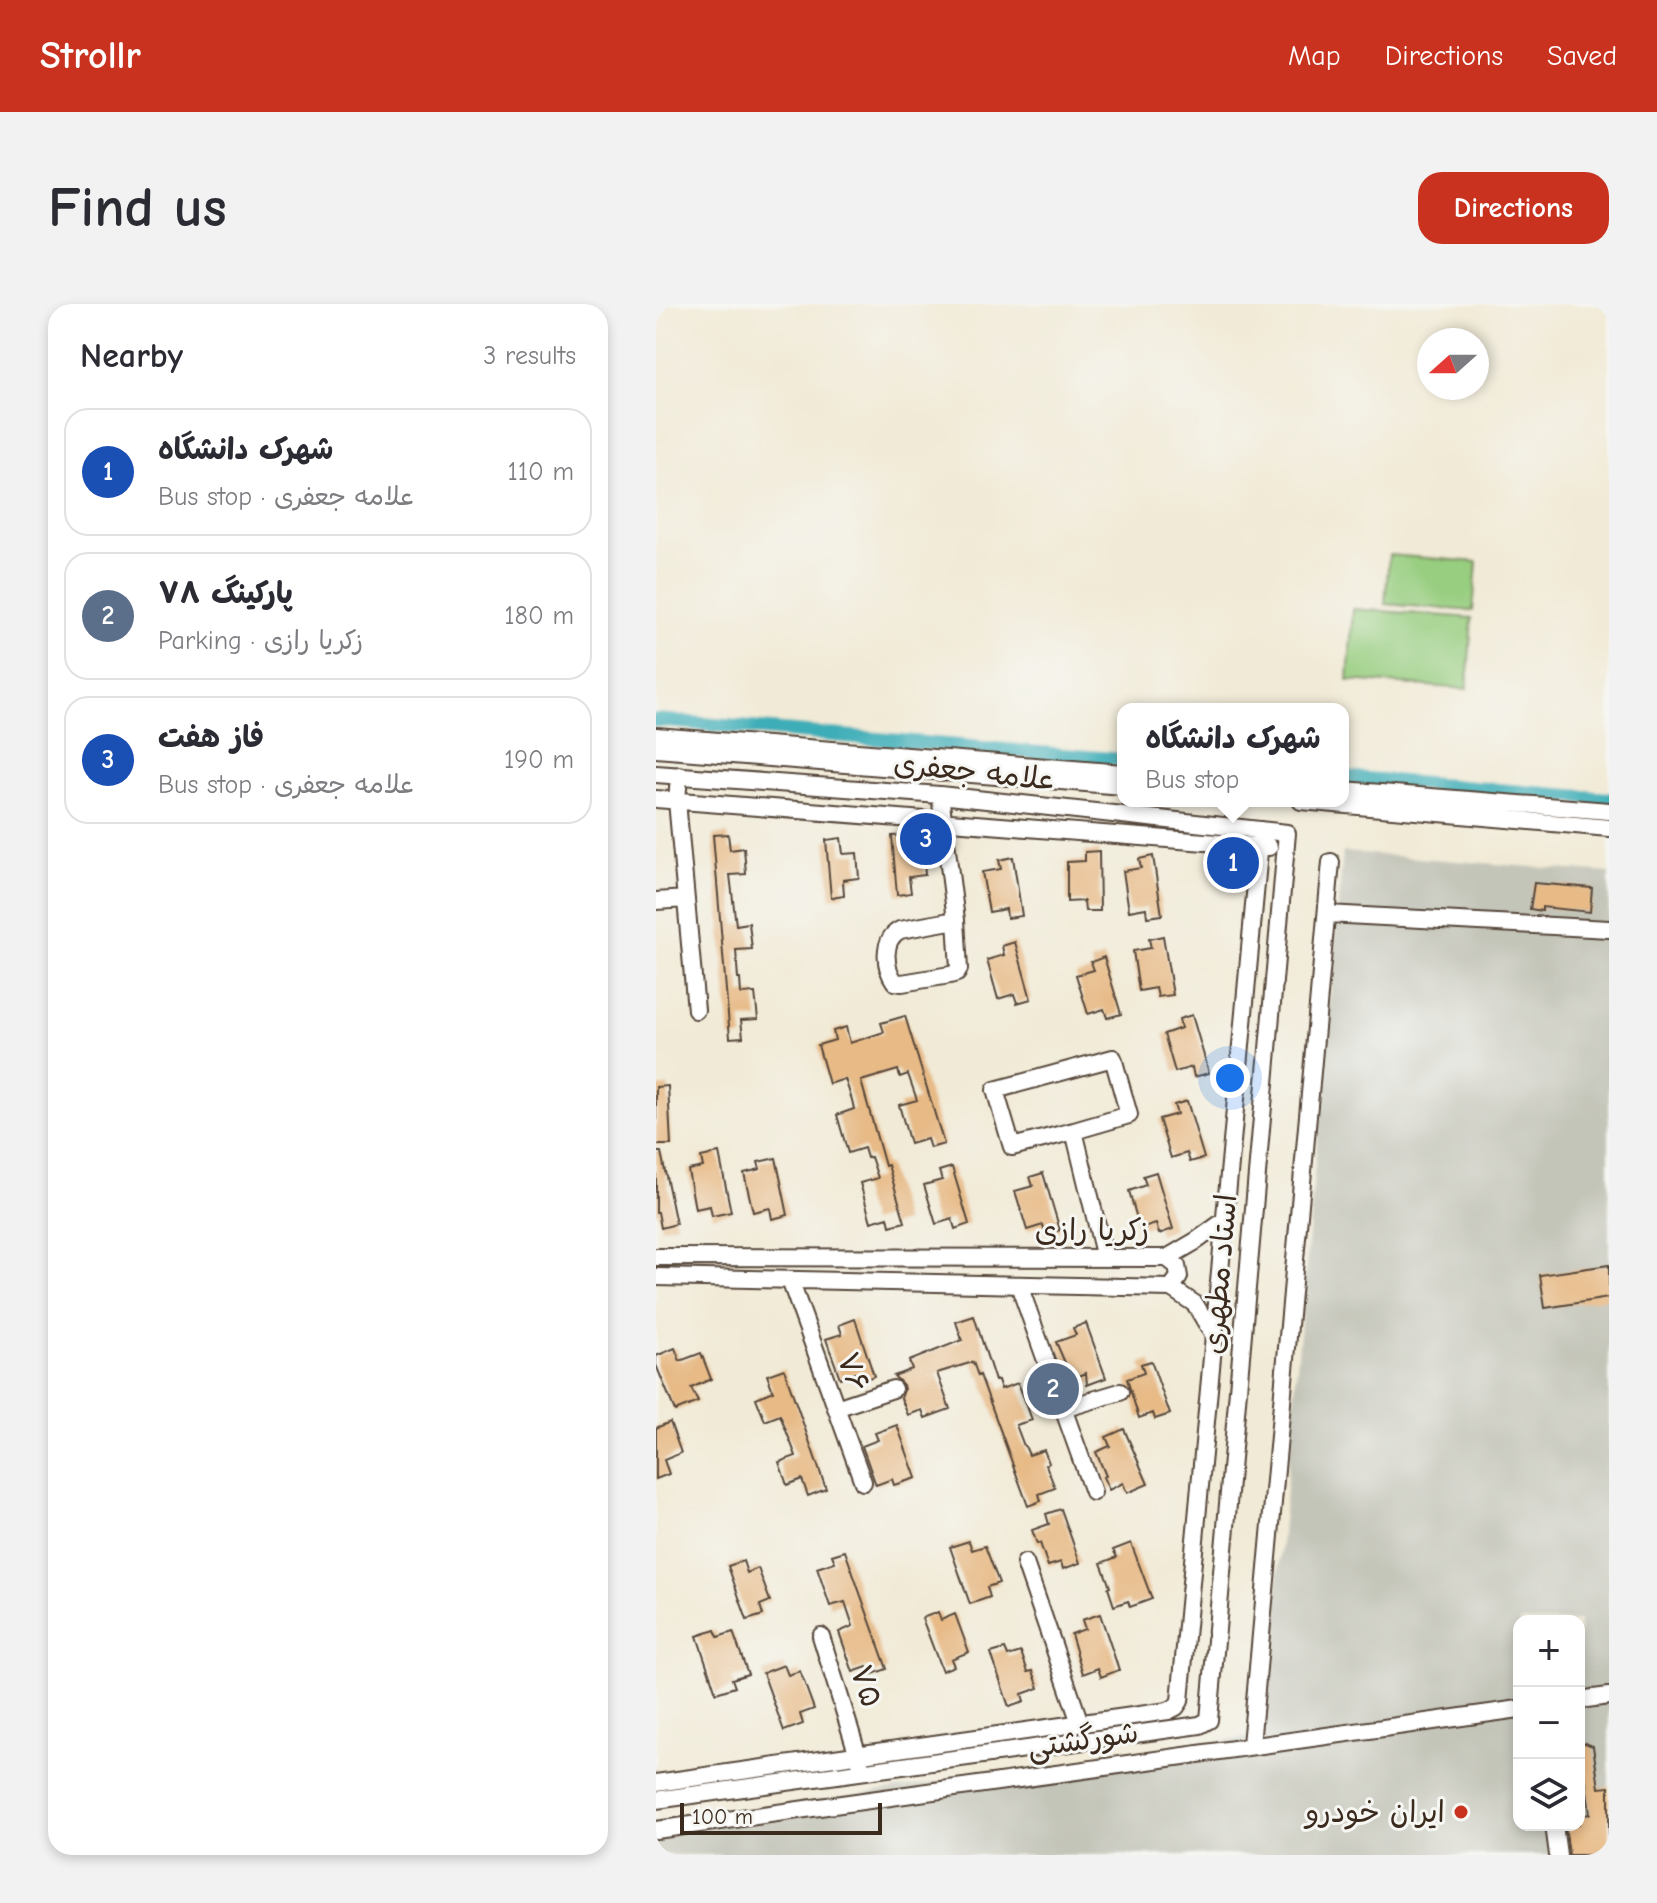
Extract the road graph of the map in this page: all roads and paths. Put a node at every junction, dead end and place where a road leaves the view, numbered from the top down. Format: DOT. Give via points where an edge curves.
graph roads {
  1 [pos="656,736"];
  2 [pos="656,749"];
  3 [pos="1117,773"];
  4 [pos="656,774"];
  5 [pos="679,775"];
  6 [pos="1117,786"];
  7 [pos="1349,790"];
  8 [pos="940,795"];
  9 [pos="656,799"];
  10 [pos="677,801"];
  11 [pos="1349,805"];
  12 [pos="1609,811"];
  13 [pos="943,822"];
  14 [pos="1609,828"];
  15 [pos="1260,838"];
  16 [pos="1286,841"];
  17 [pos="1331,862"];
  18 [pos="686,899"];
  19 [pos="656,901"];
  20 [pos="1327,914"];
  21 [pos="956,920"];
  22 [pos="1609,929"];
  23 [pos="696,1010"];
  24 [pos="1074,1131"];
  25 [pos="1224,1221"];
  26 [pos="656,1257"];
  27 [pos="821,1258"];
  28 [pos="1063,1258"];
  29 [pos="1105,1258"];
  30 [pos="1167,1258"];
  31 [pos="656,1277"];
  32 [pos="790,1280"];
  33 [pos="820,1281"];
  34 [pos="1019,1285"];
  35 [pos="1063,1286"];
  36 [pos="1171,1288"];
  37 [pos="1214,1336"];
  38 [pos="893,1389"];
  39 [pos="1120,1392"];
  40 [pos="836,1408"];
  41 [pos="1063,1409"];
  42 [pos="863,1482"];
  43 [pos="1093,1492"];
  44 [pos="1025,1563"];
  45 [pos="821,1636"];
  46 [pos="1609,1696"];
  47 [pos="1585,1699"];
  48 [pos="1513,1710"];
  49 [pos="1080,1723"];
  50 [pos="1251,1745"];
  51 [pos="858,1754"];
  52 [pos="861,1772"];
  53 [pos="656,1783"];
  54 [pos="656,1800"];
  55 [pos="656,1830"];
  56 [pos="1555,1831"];
  57 [pos="1558,1855"];
  1 -- 3 [label="street"];
  2 -- 6 [label="street"];
  4 -- 5 [label="street, علامه جعفری"];
  5 -- 8 [label="street, علامه جعفری"];
  5 -- 10 [label="street"];
  7 -- 12 [label="street"];
  8 -- 13 [label="street"];
  8 -- 15 [label="street, علامه جعفری"];
  9 -- 10 [label="street, علامه جعفری"];
  10 -- 13 [label="street, علامه جعفری"];
  10 -- 18 [label="street"];
  11 -- 14 [label="street"];
  13 -- 15 [label="street, علامه جعفری"];
  13 -- 21 [label="street"];
  15 -- 16 [label="street, علامه جعفری"];
  15 -- 25 [label="street, استاد مطهری"];
  16 -- 52 [label="street, استاد مطهری" via="1209,1720"];
  17 -- 20 [label="street"];
  18 -- 19 [label="street"];
  18 -- 23 [label="street"];
  20 -- 22 [label="street"];
  20 -- 50 [label="street"];
  21 -- 21 [label="street" via="893,933 886,950 895,982 957,973"];
  24 -- 24 [label="street" via="1012,1147 995,1090 1113,1058 1129,1115"];
  24 -- 29 [label="street"];
  25 -- 30 [label="street"];
  25 -- 37 [label="street, استاد مطهری"];
  26 -- 27 [label="street, زکریا رازی"];
  27 -- 28 [label="street, زکریا رازی"];
  27 -- 33 [label="street"];
  28 -- 29 [label="street, زکریا رازی"];
  28 -- 35 [label="street"];
  29 -- 30 [label="street, زکریا رازی"];
  30 -- 36 [label="street, زکریا رازی" via="1177,1266 1179,1277"];
  31 -- 32 [label="street, زکریا رازی"];
  32 -- 33 [label="street, زکریا رازی"];
  32 -- 40 [label="street, ۷۶"];
  33 -- 34 [label="street, زکریا رازی"];
  34 -- 35 [label="street, زکریا رازی"];
  34 -- 41 [label="street"];
  35 -- 36 [label="street, زکریا رازی"];
  36 -- 37 [label="street" via="1195,1304"];
  37 -- 49 [label="street, استاد مطهری" via="1180,1701 1168,1711"];
  38 -- 40 [label="street"];
  39 -- 41 [label="street"];
  40 -- 42 [label="street, ۷۶"];
  41 -- 43 [label="street"];
  44 -- 49 [label="street"];
  45 -- 51 [label="street, ۷۵"];
  46 -- 47 [label="street"];
  48 -- 50 [label="street, شورگشتی"];
  49 -- 51 [label="street"];
  50 -- 55 [label="street, شورگشتی"];
  51 -- 52 [label="street, ۷۵"];
  51 -- 53 [label="street"];
  52 -- 54 [label="street"];
  56 -- 57 [label="street"];
}
